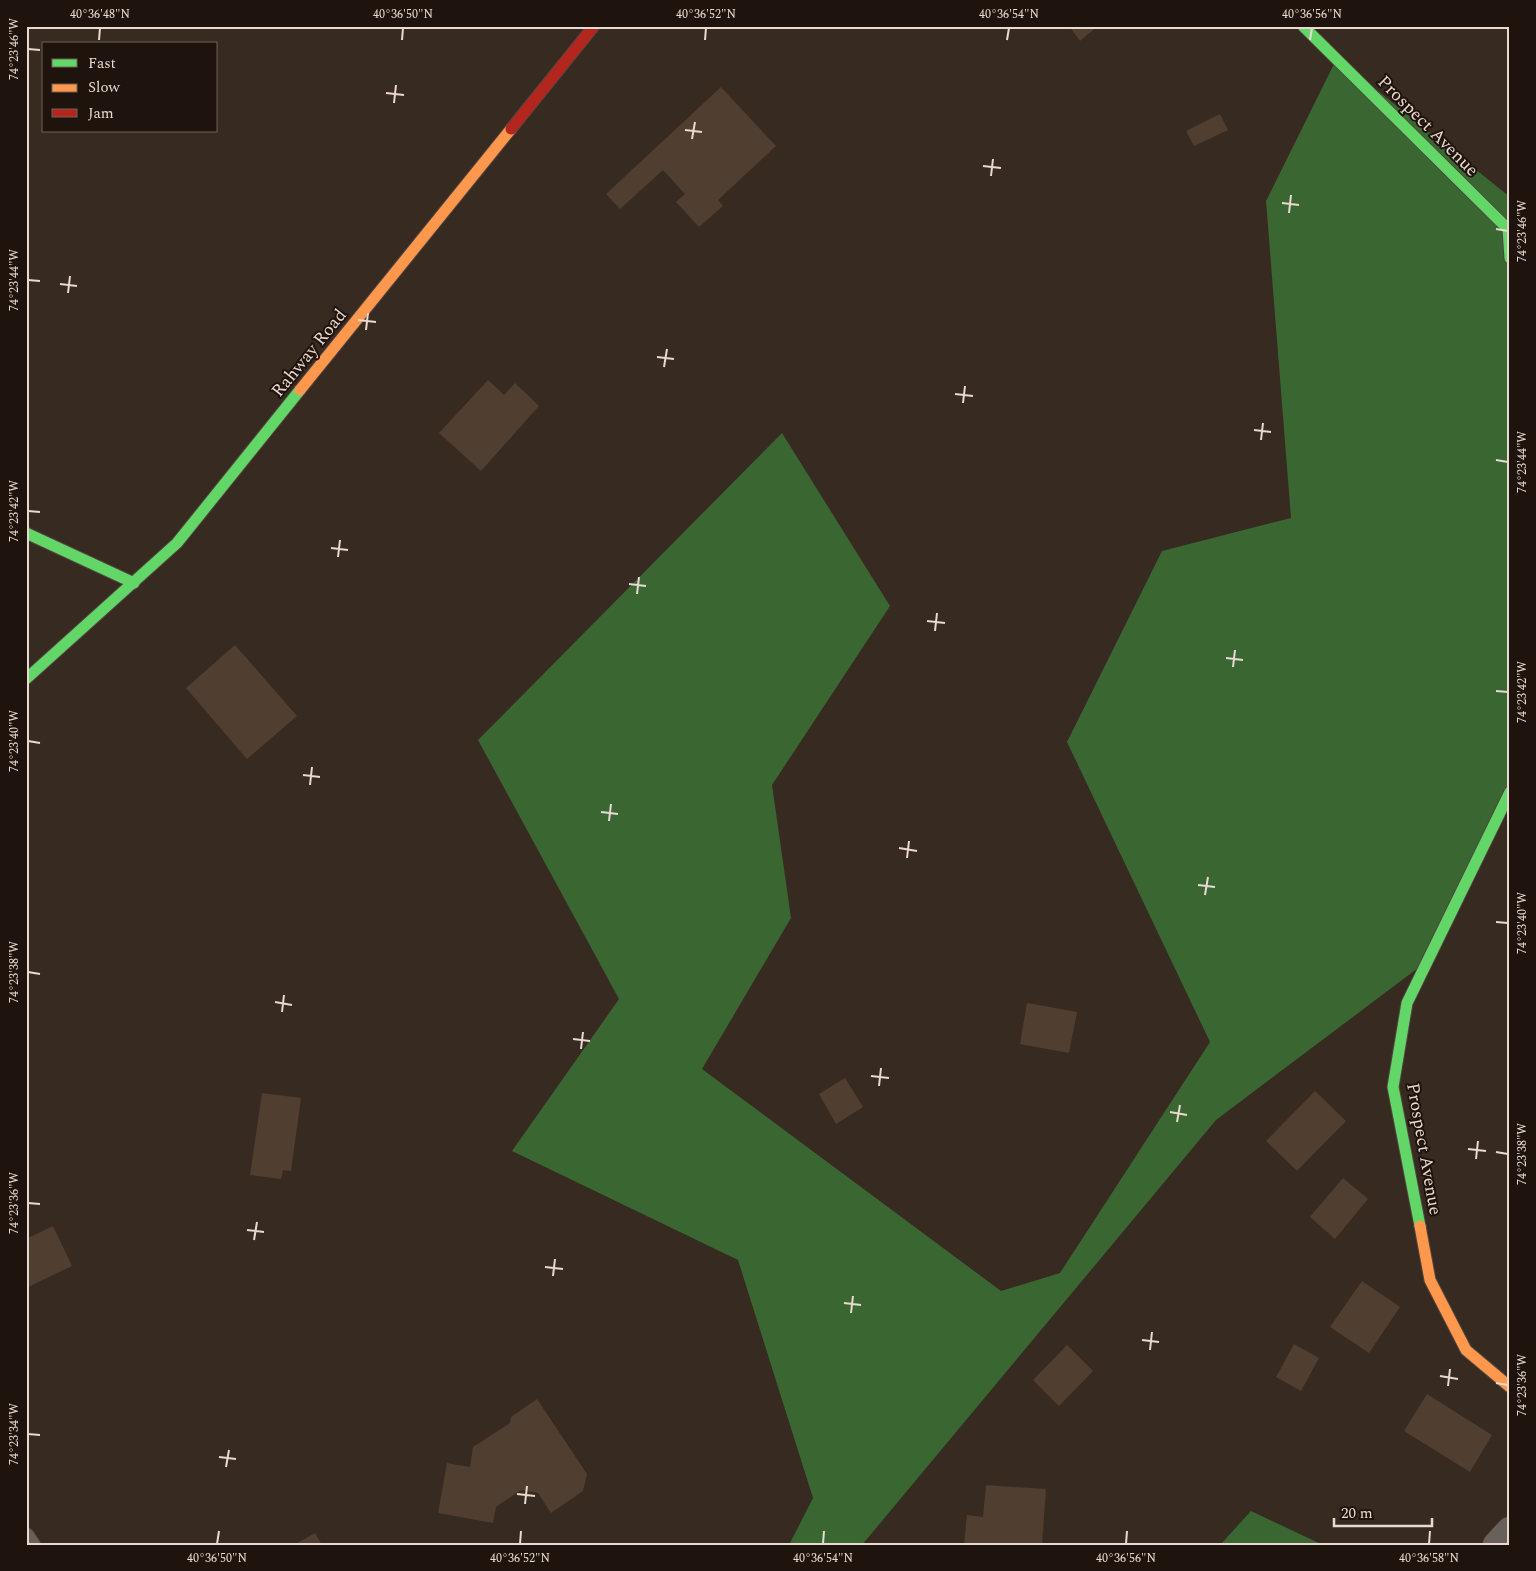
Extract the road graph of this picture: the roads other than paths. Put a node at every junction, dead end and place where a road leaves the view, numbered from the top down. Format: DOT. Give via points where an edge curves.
graph roads {
  1 [pos="594,26"];
  2 [pos="1303,26"];
  3 [pos="1509,227"];
  4 [pos="1510,258"];
  5 [pos="26,533"];
  6 [pos="134,583"];
  7 [pos="26,679"];
  8 [pos="1510,792"];
  9 [pos="1510,1386"];
  10 [pos="1510,1531"];
  11 [pos="26,1536"];
  12 [pos="32,1545"];
  13 [pos="1497,1545"];
  1 -- 6 [label="street, Rahway Road" via="178,544"];
  2 -- 3 [label="street, Prospect Avenue"];
  3 -- 4 [label="street, Prospect Avenue"];
  5 -- 6 [label="street"];
  6 -- 7 [label="street, Rahway Road"];
  8 -- 9 [label="street, Prospect Avenue" via="1407,1003 1392,1087 1430,1280 1466,1350"];
  10 -- 13 [label="street"];
  11 -- 12 [label="lane"];
}
